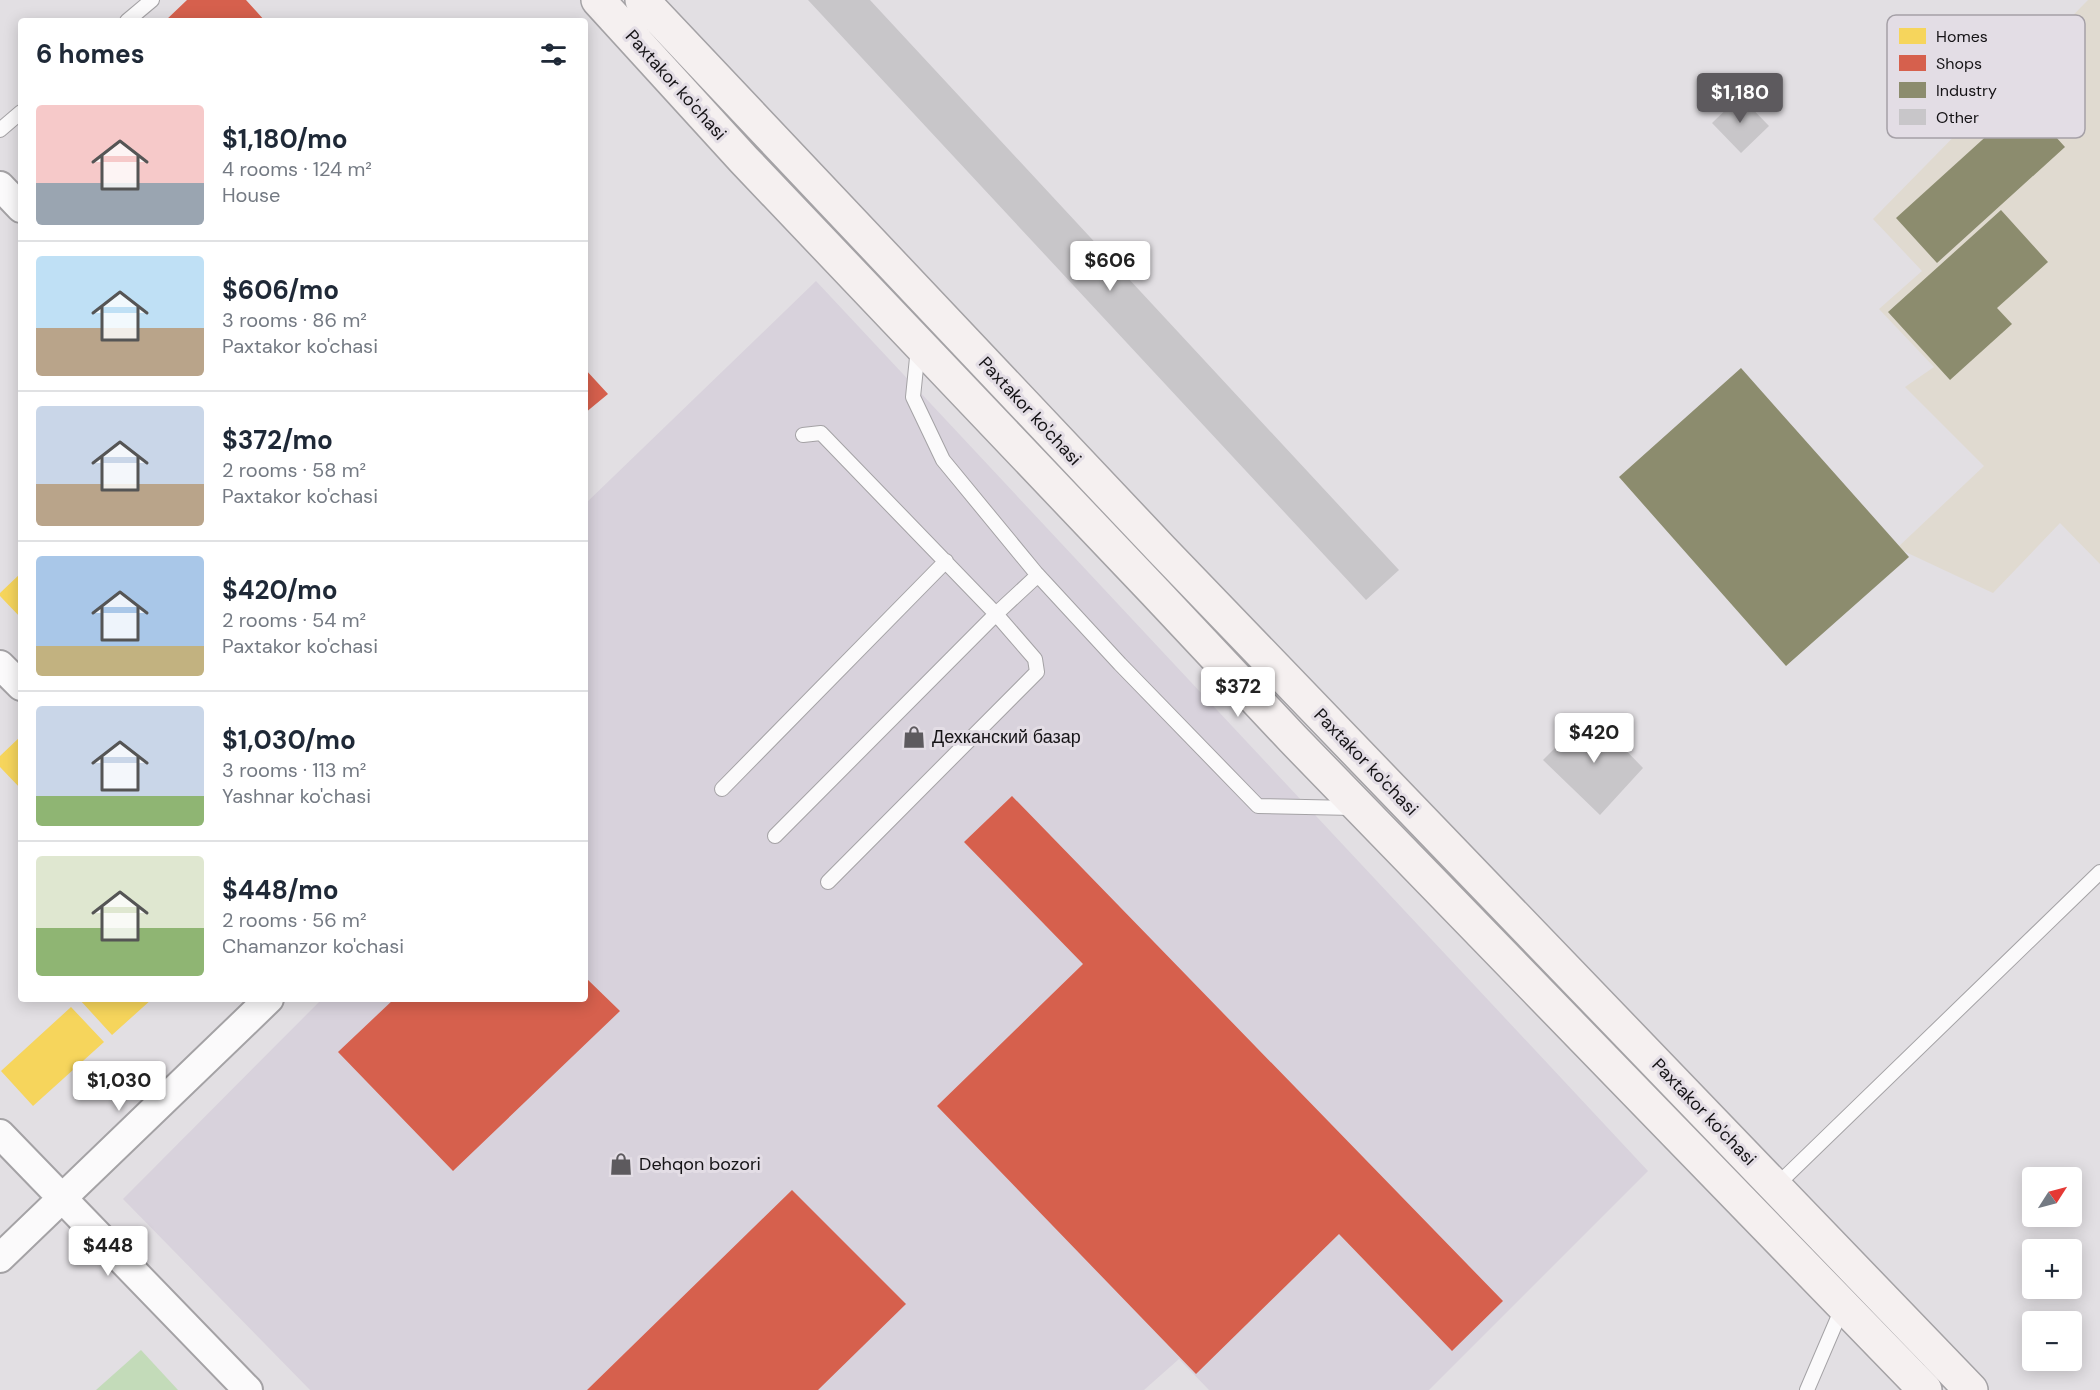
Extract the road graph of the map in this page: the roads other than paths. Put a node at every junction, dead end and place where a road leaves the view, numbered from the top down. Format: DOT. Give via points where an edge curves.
graph roads {
  1 [pos="152,0"];
  2 [pos="598,0"];
  3 [pos="642,0"];
  4 [pos="131,18"];
  5 [pos="18,115"];
  6 [pos="0,130"];
  7 [pos="0,186"];
  8 [pos="18,205"];
  9 [pos="918,343"];
  10 [pos="803,435"];
  11 [pos="946,561"];
  12 [pos="1038,575"];
  13 [pos="996,614"];
  14 [pos="0,665"];
  15 [pos="18,683"];
  16 [pos="722,789"];
  17 [pos="1360,808"];
  18 [pos="775,836"];
  19 [pos="2100,872"];
  20 [pos="828,882"];
  21 [pos="266,1002"];
  22 [pos="0,1134"];
  23 [pos="1776,1186"];
  24 [pos="64,1198"];
  25 [pos="0,1258"];
  26 [pos="1843,1305"];
  27 [pos="248,1390"];
  28 [pos="1807,1390"];
  29 [pos="1925,1390"];
  30 [pos="1971,1390"];
  1 -- 4 [label="lane"];
  2 -- 9 [label="main road, Paxtakor ko'chasi"];
  3 -- 23 [label="main road, Paxtakor ko'chasi" via="1154,542"];
  5 -- 6 [label="lane"];
  7 -- 8 [label="street"];
  9 -- 12 [label="lane" via="913,397 943,460"];
  9 -- 17 [label="main road, Paxtakor ko'chasi"];
  10 -- 11 [label="lane" via="820,433"];
  11 -- 13 [label="lane"];
  11 -- 16 [label="lane"];
  12 -- 13 [label="lane"];
  12 -- 17 [label="lane" via="1258,806"];
  13 -- 18 [label="lane"];
  13 -- 20 [label="lane" via="1035,659 1037,672"];
  14 -- 15 [label="street"];
  17 -- 26 [label="main road, Paxtakor ko'chasi"];
  19 -- 23 [label="lane"];
  21 -- 24 [label="street"];
  22 -- 24 [label="street"];
  23 -- 30 [label="main road, Paxtakor ko'chasi"];
  24 -- 25 [label="street"];
  24 -- 27 [label="street"];
  26 -- 28 [label="lane"];
  26 -- 29 [label="main road, Paxtakor ko'chasi"];
}
